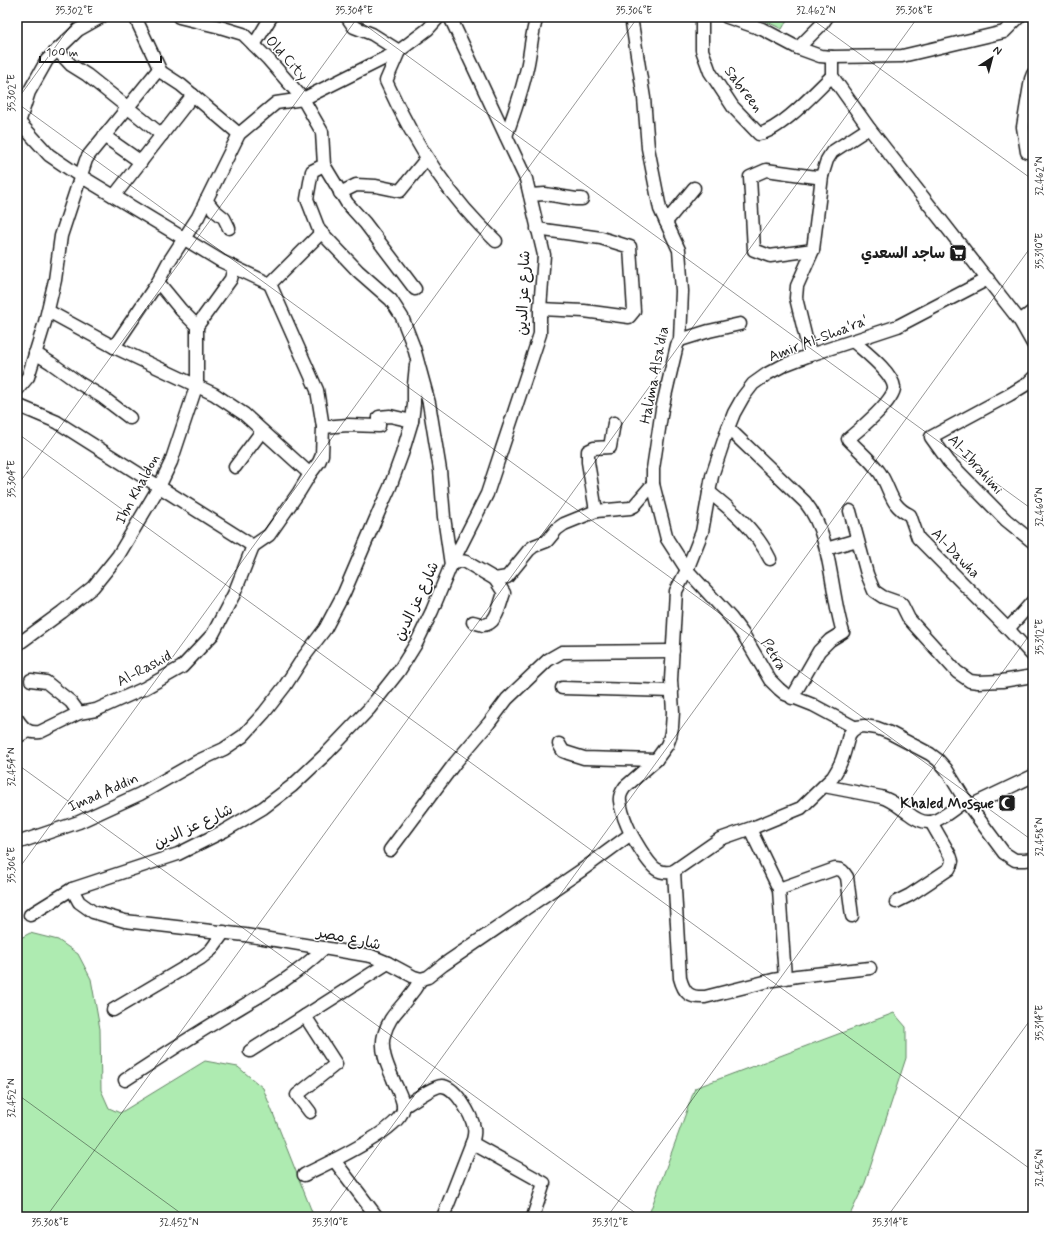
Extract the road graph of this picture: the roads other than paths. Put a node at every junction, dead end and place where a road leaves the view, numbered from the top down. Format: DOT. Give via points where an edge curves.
graph roads {
  1 [pos="101,17"];
  2 [pos="135,17"];
  3 [pos="179,17"];
  4 [pos="271,17"];
  5 [pos="347,17"];
  6 [pos="440,17"];
  7 [pos="450,17"];
  8 [pos="537,17"];
  9 [pos="631,17"];
  10 [pos="702,17"];
  11 [pos="727,17"];
  12 [pos="827,17"];
  13 [pos="1015,18"];
  14 [pos="254,45"];
  15 [pos="798,48"];
  16 [pos="57,50"];
  17 [pos="399,51"];
  18 [pos="832,57"];
  19 [pos="159,69"];
  20 [pos="1033,74"];
  21 [pos="832,76"];
  22 [pos="193,95"];
  23 [pos="303,99"];
  24 [pos="21,103"];
  25 [pos="128,107"];
  26 [pos="18,125"];
  27 [pos="869,128"];
  28 [pos="239,134"];
  29 [pos="162,135"];
  30 [pos="104,136"];
  31 [pos="506,136"];
  32 [pos="1027,152"];
  33 [pos="426,158"];
  34 [pos="141,162"];
  35 [pos="324,165"];
  36 [pos="81,176"];
  37 [pos="822,176"];
  38 [pos="694,188"];
  39 [pos="340,193"];
  40 [pos="530,195"];
  41 [pos="114,196"];
  42 [pos="582,199"];
  43 [pos="206,200"];
  44 [pos="666,222"];
  45 [pos="229,228"];
  46 [pos="537,229"];
  47 [pos="321,233"];
  48 [pos="184,238"];
  49 [pos="496,241"];
  50 [pos="813,250"];
  51 [pos="234,267"];
  52 [pos="988,279"];
  53 [pos="158,282"];
  54 [pos="270,284"];
  55 [pos="415,289"];
  56 [pos="540,309"];
  57 [pos="48,310"];
  58 [pos="1033,311"];
  59 [pos="1020,321"];
  60 [pos="740,324"];
  61 [pos="197,326"];
  62 [pos="680,340"];
  63 [pos="853,341"];
  64 [pos="1033,344"];
  65 [pos="114,347"];
  66 [pos="35,353"];
  67 [pos="810,355"];
  68 [pos="417,360"];
  69 [pos="1033,378"];
  70 [pos="196,386"];
  71 [pos="17,390"];
  72 [pos="17,405"];
  73 [pos="130,418"];
  74 [pos="412,421"];
  75 [pos="614,423"];
  76 [pos="323,427"];
  77 [pos="728,428"];
  78 [pos="262,431"];
  79 [pos="235,467"];
  80 [pos="310,474"];
  81 [pos="653,484"];
  82 [pos="159,487"];
  83 [pos="709,492"];
  84 [pos="596,511"];
  85 [pos="850,511"];
  86 [pos="857,540"];
  87 [pos="1033,542"];
  88 [pos="253,546"];
  89 [pos="826,549"];
  90 [pos="770,559"];
  91 [pos="451,565"];
  92 [pos="686,570"];
  93 [pos="495,580"];
  94 [pos="1033,601"];
  95 [pos="473,622"];
  96 [pos="1008,629"];
  97 [pos="17,645"];
  98 [pos="673,650"];
  99 [pos="1033,656"];
  100 [pos="1033,676"];
  101 [pos="31,680"];
  102 [pos="562,688"];
  103 [pos="672,691"];
  104 [pos="792,698"];
  105 [pos="79,714"];
  106 [pos="17,718"];
  107 [pos="856,728"];
  108 [pos="28,731"];
  109 [pos="17,738"];
  110 [pos="560,744"];
  111 [pos="656,760"];
  112 [pos="1033,776"];
  113 [pos="824,786"];
  114 [pos="968,803"];
  115 [pos="931,822"];
  116 [pos="750,829"];
  117 [pos="631,834"];
  118 [pos="17,843"];
  119 [pos="390,850"];
  120 [pos="1033,859"];
  121 [pos="674,871"];
  122 [pos="72,889"];
  123 [pos="779,890"];
  124 [pos="896,902"];
  125 [pos="30,915"];
  126 [pos="852,916"];
  127 [pos="224,932"];
  128 [pos="324,948"];
  129 [pos="388,963"];
  130 [pos="870,968"];
  131 [pos="785,978"];
  132 [pos="421,979"];
  133 [pos="113,1010"];
  134 [pos="305,1016"];
  135 [pos="250,1051"];
  136 [pos="125,1080"];
  137 [pos="403,1107"];
  138 [pos="310,1112"];
  139 [pos="472,1143"];
  140 [pos="334,1160"];
  141 [pos="304,1175"];
  142 [pos="377,1217"];
  143 [pos="443,1217"];
  144 [pos="533,1217"];
  1 -- 16 [label="street" via="78,30"];
  2 -- 19 [label="street"];
  3 -- 14 [label="street, Old City" via="241,33"];
  4 -- 14 [label="street"];
  5 -- 17 [label="street" via="354,27 372,34"];
  6 -- 17 [label="street"];
  7 -- 31 [label="street, شارع عز الدين"];
  8 -- 31 [label="street" via="524,82"];
  9 -- 44 [label="street, Halima Alsa'dia" via="644,98 648,148 660,209"];
  10 -- 21 [label="street, Sabreen" via="702,50 710,72 733,107 759,134 786,120"];
  11 -- 15 [label="street" via="762,29"];
  12 -- 15 [label="street"];
  13 -- 18 [label="street" via="1004,32 902,56"];
  14 -- 23 [label="street, Old City"];
  15 -- 18 [label="street" via="820,56"];
  16 -- 24 [label="street" via="47,60"];
  16 -- 25 [label="street" via="71,65"];
  17 -- 23 [label="street"];
  17 -- 33 [label="street" via="386,80"];
  18 -- 21 [label="street"];
  19 -- 22 [label="street"];
  19 -- 25 [label="street"];
  20 -- 32 [label="street" via="1023,127"];
  21 -- 27 [label="street"];
  22 -- 28 [label="street"];
  22 -- 29 [label="street"];
  23 -- 28 [label="street" via="276,103"];
  23 -- 35 [label="street, Old City" via="322,133"];
  24 -- 26 [label="street"];
  25 -- 29 [label="street"];
  25 -- 30 [label="street"];
  26 -- 36 [label="street" via="51,157"];
  27 -- 37 [label="street" via="832,152"];
  27 -- 52 [label="street"];
  28 -- 43 [label="street"];
  29 -- 34 [label="street"];
  30 -- 34 [label="street"];
  30 -- 36 [label="street" via="89,155"];
  31 -- 40 [label="street, شارع عز الدين" via="526,179"];
  33 -- 39 [label="street" via="400,192 361,185 351,186"];
  33 -- 49 [label="street" via="460,203"];
  34 -- 41 [label="street"];
  35 -- 39 [label="street"];
  35 -- 47 [label="street" via="312,171 307,198"];
  36 -- 41 [label="street"];
  36 -- 57 [label="street" via="61,236"];
  37 -- 50 [label="street"];
  37 -- 50 [label="street" via="766,170 750,177 754,250 770,256"];
  38 -- 44 [label="street"];
  39 -- 55 [label="street"];
  40 -- 42 [label="street" via="545,194"];
  40 -- 46 [label="street, شارع عز الدين"];
  41 -- 48 [label="street"];
  43 -- 45 [label="street" via="224,218"];
  43 -- 48 [label="street"];
  44 -- 62 [label="street, Halima Alsa'dia" via="679,250 682,291"];
  46 -- 56 [label="street, شارع عز الدين" via="544,255"];
  46 -- 56 [label="street" via="601,238 630,247 634,310 629,317"];
  47 -- 54 [label="street"];
  47 -- 68 [label="street" via="391,300 402,317"];
  48 -- 51 [label="street"];
  48 -- 53 [label="street"];
  50 -- 67 [label="street" via="797,286 796,295"];
  51 -- 54 [label="street"];
  51 -- 61 [label="street" via="231,279"];
  52 -- 59 [label="street"];
  52 -- 63 [label="street, Amir Al-Shoa'ra'" via="898,326"];
  53 -- 61 [label="street"];
  53 -- 65 [label="street"];
  54 -- 76 [label="street" via="317,390"];
  56 -- 91 [label="street, شارع عز الدين" via="540,334 487,494"];
  57 -- 65 [label="street"];
  57 -- 66 [label="street"];
  58 -- 59 [label="street"];
  59 -- 64 [label="street"];
  60 -- 62 [label="street"];
  61 -- 70 [label="street, Ibn Khaldon"];
  62 -- 81 [label="street, Halima Alsa'dia" via="662,409"];
  63 -- 67 [label="street, Amir Al-Shoa'ra'"];
  63 -- 96 [label="street, Al-Dawha" via="885,371 894,386 894,393 862,428 848,439 880,473 897,506 910,515 918,538"];
  65 -- 70 [label="street"];
  66 -- 71 [label="street" via="28,377"];
  66 -- 73 [label="street"];
  67 -- 77 [label="street, Amir Al-Shoa'ra'" via="778,368 753,384 743,397"];
  68 -- 74 [label="street, Imad Addin"];
  68 -- 91 [label="street" via="429,403"];
  69 -- 87 [label="street, Al-Ibrahimi" via="1008,395 931,437 949,462 1001,515"];
  70 -- 78 [label="street" via="214,394 244,414"];
  70 -- 82 [label="street, Ibn Khaldon" via="171,462"];
  72 -- 82 [label="street" via="57,422"];
  74 -- 76 [label="street" via="390,416 379,417 379,426"];
  74 -- 118 [label="street, Imad Addin" via="390,487 344,593 325,629 285,686 243,736 224,749 133,797 79,822"];
  75 -- 84 [label="street" via="610,446 588,451"];
  76 -- 80 [label="street" via="321,459"];
  77 -- 83 [label="street, Amir Al-Shoa'ra'"];
  77 -- 89 [label="street" via="805,502 818,523"];
  78 -- 79 [label="street"];
  78 -- 80 [label="street"];
  80 -- 88 [label="street" via="269,535"];
  81 -- 84 [label="street" via="634,506"];
  81 -- 92 [label="street, Halima Alsa'dia" via="667,539"];
  82 -- 88 [label="street"];
  82 -- 97 [label="street, Ibn Khaldon" via="118,556 93,587"];
  83 -- 90 [label="street" via="754,532"];
  83 -- 92 [label="street, Amir Al-Shoa'ra'" via="702,532"];
  84 -- 93 [label="street" via="560,526 547,541 529,550 507,577"];
  85 -- 86 [label="street"];
  86 -- 89 [label="street"];
  86 -- 100 [label="street" via="866,574 874,591 900,603 909,619 964,678 978,682"];
  88 -- 105 [label="street, Al-Rashid" via="235,593 213,634 182,667 145,688 96,710"];
  89 -- 104 [label="street" via="843,632 819,651"];
  91 -- 93 [label="street" via="457,561 464,561"];
  91 -- 122 [label="street, شارع عز الدين" via="432,611 400,671 327,753 292,786 263,808 178,854"];
  92 -- 98 [label="street, Amir Al-Shoa'ra'" via="676,590"];
  92 -- 104 [label="street, Petra" via="735,623 770,680 779,690"];
  93 -- 95 [label="street" via="504,593 493,620 482,625"];
  94 -- 96 [label="street"];
  96 -- 99 [label="street, Al-Dawha"];
  98 -- 103 [label="street, Amir Al-Shoa'ra'"];
  98 -- 119 [label="street" via="562,652 548,660 506,699 455,762"];
  101 -- 105 [label="street" via="46,682 71,702"];
  102 -- 103 [label="street"];
  103 -- 111 [label="street, Amir Al-Shoa'ra'" via="672,727 667,745"];
  104 -- 107 [label="street, Petra"];
  105 -- 108 [label="street, Al-Rashid" via="40,732"];
  106 -- 108 [label="street"];
  107 -- 113 [label="street" via="849,735 838,771"];
  107 -- 114 [label="street" via="877,728 930,754 946,769"];
  108 -- 109 [label="street"];
  110 -- 111 [label="street" via="568,753 584,758"];
  111 -- 117 [label="street, Amir Al-Shoa'ra'" via="625,787 620,796"];
  112 -- 114 [label="street"];
  113 -- 115 [label="street" via="889,799 916,818"];
  113 -- 116 [label="street" via="801,808"];
  114 -- 115 [label="street"];
  114 -- 120 [label="street" via="1008,856 1015,860"];
  115 -- 124 [label="street" via="950,855 951,865 945,873"];
  116 -- 121 [label="street" via="720,839"];
  116 -- 123 [label="street"];
  117 -- 121 [label="street" via="648,862 656,869 662,872"];
  117 -- 132 [label="street" via="428,977"];
  121 -- 131 [label="street" via="680,978 687,993 694,997 705,997"];
  122 -- 125 [label="street, شارع عز الدين"];
  122 -- 127 [label="street, شارع مصر" via="79,902 93,912 105,916 125,921"];
  123 -- 126 [label="street" via="840,869 847,877"];
  123 -- 131 [label="street"];
  127 -- 128 [label="street, شارع مصر"];
  127 -- 133 [label="street" via="211,950 201,958"];
  128 -- 129 [label="street, شارع مصر" via="371,956"];
  128 -- 136 [label="street" via="262,995"];
  129 -- 132 [label="street, شارع مصر"];
  129 -- 134 [label="street"];
  130 -- 131 [label="street"];
  132 -- 137 [label="street" via="392,1017 384,1036 384,1057"];
  134 -- 135 [label="street"];
  134 -- 138 [label="street" via="336,1064 297,1095"];
  137 -- 139 [label="street" via="439,1086 447,1086 462,1103 473,1122 475,1130"];
  137 -- 140 [label="street" via="398,1118 388,1128"];
  139 -- 143 [label="street"];
  139 -- 144 [label="street" via="544,1182"];
  140 -- 141 [label="street"];
  140 -- 142 [label="street"];
}
